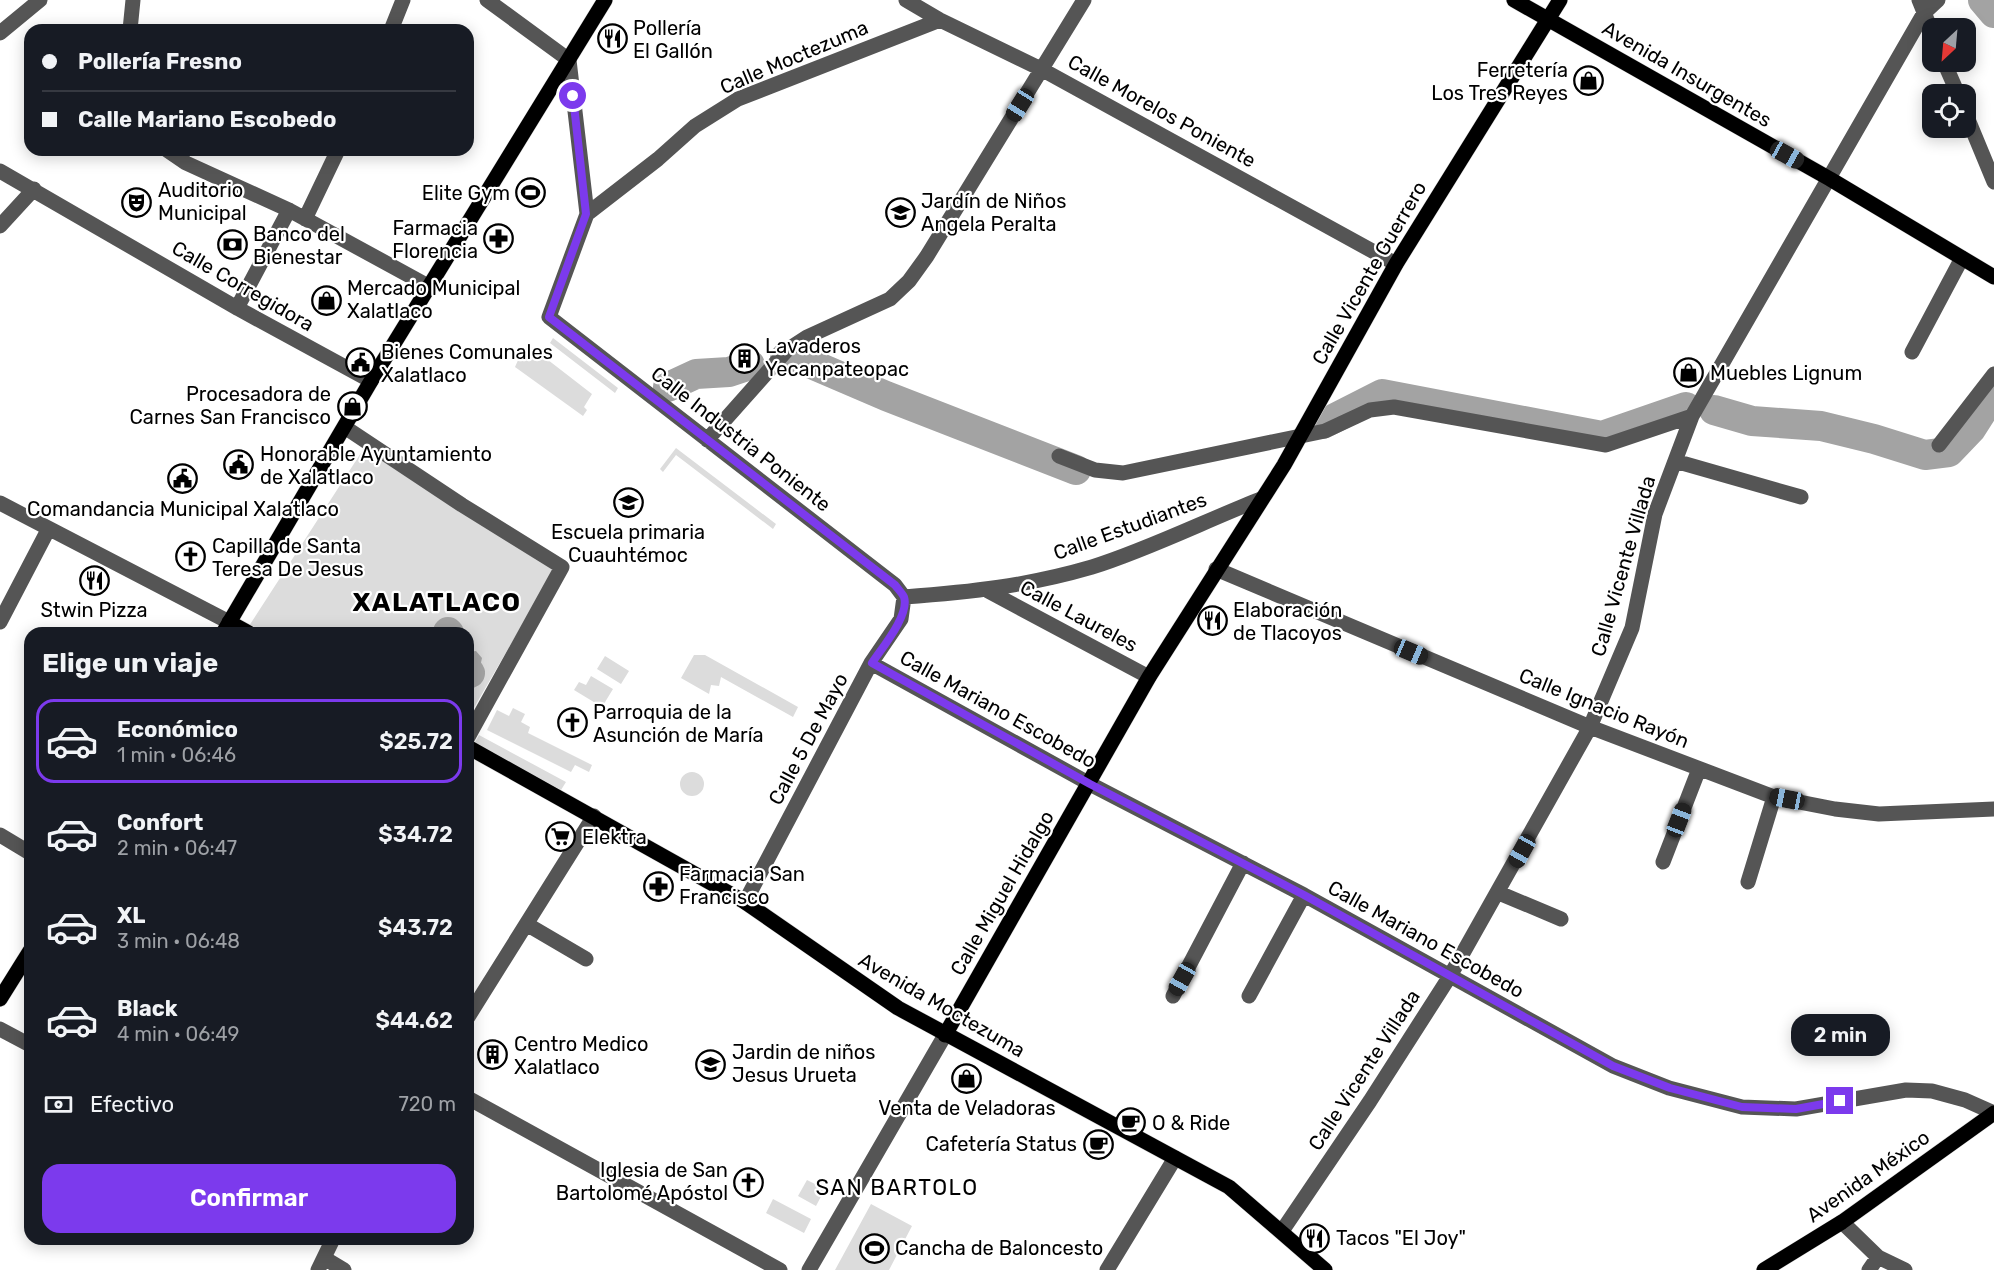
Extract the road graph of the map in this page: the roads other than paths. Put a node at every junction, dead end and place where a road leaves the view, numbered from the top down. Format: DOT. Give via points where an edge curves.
graph roads {
  1 [pos="133,0"];
  2 [pos="403,0"];
  3 [pos="487,0"];
  4 [pos="604,0"];
  5 [pos="906,0"];
  6 [pos="1084,0"];
  7 [pos="1514,0"];
  8 [pos="1560,0"];
  9 [pos="1938,0"];
  10 [pos="30,2"];
  11 [pos="1921,7"];
  12 [pos="940,20"];
  13 [pos="1548,20"];
  14 [pos="131,24"];
  15 [pos="393,24"];
  16 [pos="0,33"];
  17 [pos="568,60"];
  18 [pos="1041,69"];
  19 [pos="1976,138"];
  20 [pos="176,156"];
  21 [pos="335,156"];
  22 [pos="0,171"];
  23 [pos="1830,179"];
  24 [pos="1994,182"];
  25 [pos="34,189"];
  26 [pos="289,210"];
  27 [pos="586,214"];
  28 [pos="305,219"];
  29 [pos="0,226"];
  30 [pos="1962,258"];
  31 [pos="1396,264"];
  32 [pos="1994,277"];
  33 [pos="430,287"];
  34 [pos="237,308"];
  35 [pos="1912,352"];
  36 [pos="1994,374"];
  37 [pos="371,381"];
  38 [pos="1692,416"];
  39 [pos="346,428"];
  40 [pos="1300,435"];
  41 [pos="707,440"];
  42 [pos="1939,445"];
  43 [pos="1059,456"];
  44 [pos="1676,461"];
  45 [pos="1800,497"];
  46 [pos="1261,499"];
  47 [pos="0,503"];
  48 [pos="48,530"];
  49 [pos="1216,569"];
  50 [pos="988,591"];
  51 [pos="904,597"];
  52 [pos="0,622"];
  53 [pos="224,627"];
  54 [pos="227,627"];
  55 [pos="872,663"];
  56 [pos="1149,677"];
  57 [pos="474,726"];
  58 [pos="1590,727"];
  59 [pos="474,750"];
  60 [pos="1699,769"];
  61 [pos="1090,784"];
  62 [pos="1774,797"];
  63 [pos="1994,809"];
  64 [pos="594,816"];
  65 [pos="0,835"];
  66 [pos="24,849"];
  67 [pos="1663,862"];
  68 [pos="1243,863"];
  69 [pos="1748,882"];
  70 [pos="1499,893"];
  71 [pos="1304,895"];
  72 [pos="745,902"];
  73 [pos="1561,920"];
  74 [pos="528,925"];
  75 [pos="586,959"];
  76 [pos="24,961"];
  77 [pos="1450,976"];
  78 [pos="1173,996"];
  79 [pos="1249,996"];
  80 [pos="0,999"];
  81 [pos="474,1008"];
  82 [pos="0,1029"];
  83 [pos="945,1035"];
  84 [pos="24,1043"];
  85 [pos="474,1101"];
  86 [pos="1994,1113"];
  87 [pos="1175,1158"];
  88 [pos="1842,1222"];
  89 [pos="1282,1231"];
  90 [pos="330,1245"];
  91 [pos="1878,1257"];
  92 [pos="321,1264"];
  93 [pos="344,1270"];
  94 [pos="780,1270"];
  95 [pos="809,1270"];
  96 [pos="1107,1270"];
  97 [pos="1325,1270"];
  98 [pos="1764,1270"];
  99 [pos="1869,1270"];
  100 [pos="1905,1270"];
  1 -- 14 [label="street"];
  2 -- 15 [label="street"];
  3 -- 17 [label="street"];
  4 -- 17 [label="main road"];
  5 -- 12 [label="street, Calle Morelos Poniente"];
  6 -- 18 [label="street"];
  7 -- 13 [label="main road, Avenida Insurgentes"];
  8 -- 13 [label="main road, Calle Vicente Guerrero"];
  9 -- 11 [label="street, Calle Vicente Villada"];
  10 -- 16 [label="street"];
  11 -- 23 [label="street, Calle Vicente Villada"];
  12 -- 18 [label="street, Calle Morelos Poniente"];
  12 -- 27 [label="street, Calle Moctezuma" via="738,99 695,126"];
  13 -- 23 [label="main road, Avenida Insurgentes"];
  13 -- 31 [label="main road, Calle Vicente Guerrero"];
  17 -- 27 [label="street"];
  17 -- 33 [label="main road"];
  18 -- 31 [label="street, Calle Morelos Poniente"];
  18 -- 41 [label="street" via="909,281 890,299 787,350"];
  19 -- 24 [label="street"];
  20 -- 26 [label="street"];
  21 -- 28 [label="street"];
  22 -- 25 [label="street, Calle Corregidora"];
  23 -- 30 [label="main road, Avenida Insurgentes"];
  23 -- 38 [label="street, Calle Vicente Villada"];
  25 -- 29 [label="street"];
  25 -- 34 [label="street, Calle Corregidora"];
  26 -- 28 [label="street"];
  26 -- 34 [label="street"];
  27 -- 41 [label="street, Calle Industria Poniente" via="549,317"];
  28 -- 33 [label="street"];
  30 -- 32 [label="main road, Avenida Insurgentes"];
  30 -- 35 [label="street"];
  31 -- 40 [label="main road, Calle Vicente Guerrero"];
  33 -- 37 [label="main road"];
  34 -- 37 [label="street, Calle Corregidora"];
  36 -- 42 [label="street"];
  37 -- 39 [label="main road"];
  38 -- 40 [label="street" via="1606,445 1394,407 1370,410 1336,428"];
  38 -- 44 [label="street, Calle Vicente Villada"];
  39 -- 54 [label="main road"];
  39 -- 57 [label="street" via="562,567"];
  40 -- 43 [label="street" via="1123,473 1095,470"];
  40 -- 46 [label="main road, Calle Vicente Guerrero"];
  41 -- 51 [label="street, Calle Industria Poniente" via="895,585"];
  44 -- 45 [label="street"];
  44 -- 58 [label="street, Calle Vicente Villada" via="1655,514 1632,628"];
  46 -- 49 [label="main road, Calle Vicente Guerrero"];
  46 -- 50 [label="street, Calle Estudiantes" via="1095,566"];
  47 -- 48 [label="street"];
  48 -- 52 [label="street"];
  48 -- 53 [label="street"];
  49 -- 56 [label="main road, Calle Miguel Hidalgo"];
  49 -- 58 [label="street, Calle Ignacio Rayón"];
  50 -- 51 [label="street, Calle Estudiantes"];
  50 -- 56 [label="street, Calle Laureles"];
  51 -- 55 [label="street, Calle 5 De Mayo" via="901,619"];
  55 -- 61 [label="street, Calle Mariano Escobedo"];
  55 -- 72 [label="street, Calle 5 De Mayo"];
  56 -- 61 [label="main road, Calle Miguel Hidalgo"];
  58 -- 60 [label="street, Calle Ignacio Rayón"];
  58 -- 70 [label="street, Calle Vicente Villada"];
  59 -- 64 [label="main road, Avenida Moctezuma"];
  60 -- 62 [label="street, Calle Ignacio Rayón"];
  60 -- 67 [label="street"];
  61 -- 68 [label="street, Calle Mariano Escobedo"];
  61 -- 83 [label="main road, Calle Miguel Hidalgo"];
  62 -- 63 [label="street, Calle Ignacio Rayón" via="1879,814"];
  62 -- 69 [label="street"];
  64 -- 72 [label="main road, Avenida Moctezuma"];
  64 -- 74 [label="street"];
  65 -- 66 [label="street"];
  68 -- 71 [label="street, Calle Mariano Escobedo"];
  68 -- 78 [label="street"];
  70 -- 73 [label="street"];
  70 -- 77 [label="street, Calle Vicente Villada"];
  71 -- 77 [label="street, Calle Mariano Escobedo"];
  71 -- 79 [label="street"];
  72 -- 83 [label="main road, Avenida Moctezuma" via="863,986"];
  74 -- 75 [label="street"];
  74 -- 81 [label="street"];
  76 -- 80 [label="main road"];
  77 -- 86 [label="street, Calle Mariano Escobedo" via="1613,1066 1718,1102 1768,1110 1796,1109 1906,1090 1932,1091"];
  77 -- 89 [label="street, Calle Vicente Villada"];
  82 -- 84 [label="street"];
  83 -- 87 [label="main road, Avenida Moctezuma"];
  83 -- 95 [label="street, Calle Miguel Hidalgo"];
  85 -- 94 [label="street"];
  86 -- 88 [label="main road, Avenida México"];
  87 -- 89 [label="main road, Avenida Moctezuma" via="1229,1187"];
  87 -- 96 [label="street"];
  88 -- 91 [label="street"];
  88 -- 98 [label="main road, Avenida México"];
  89 -- 97 [label="main road, Avenida Moctezuma"];
  90 -- 92 [label="street"];
  91 -- 99 [label="street"];
  91 -- 100 [label="street"];
  92 -- 93 [label="street"];
}
